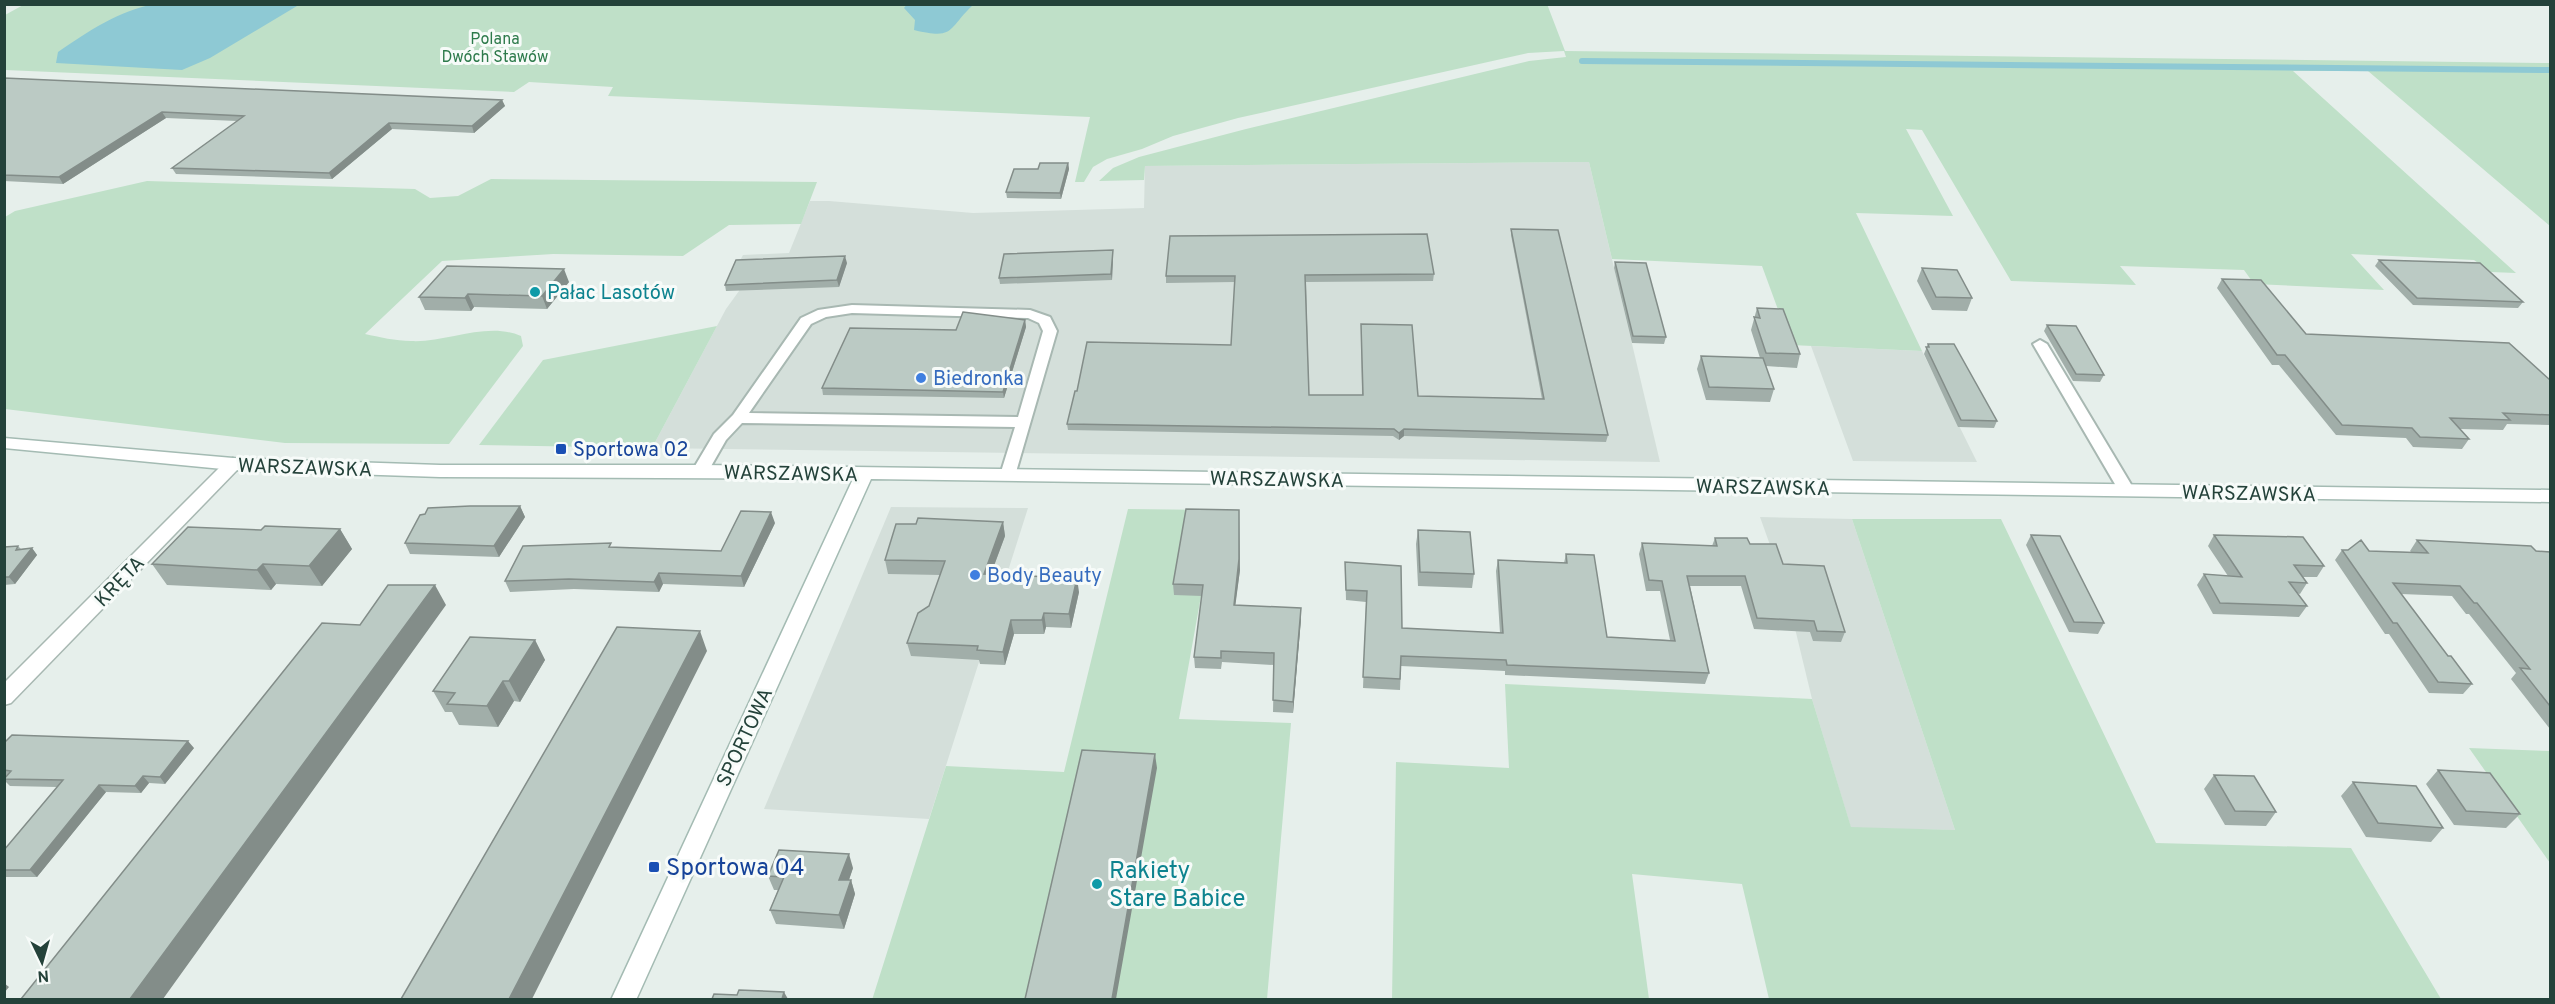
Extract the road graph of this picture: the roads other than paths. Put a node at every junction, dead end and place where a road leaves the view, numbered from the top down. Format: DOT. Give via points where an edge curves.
graph roads {
  1 [pos="2040,344"];
  2 [pos="738,418"];
  3 [pos="1024,422"];
  4 [pos="4,443"];
  5 [pos="233,464"];
  6 [pos="700,471"];
  7 [pos="864,474"];
  8 [pos="1008,475"];
  9 [pos="2127,491"];
  10 [pos="2550,496"];
  11 [pos="4,697"];
  12 [pos="623,999"];
  1 -- 9 [label="lane"];
  2 -- 3 [label="lane"];
  2 -- 3 [label="lane" via="806,321 823,313 852,309 1030,314 1045,320 1050,332"];
  2 -- 6 [label="lane" via="720,437"];
  3 -- 8 [label="lane"];
  4 -- 5 [label="main road, WARSZAWSKA"];
  5 -- 6 [label="main road, WARSZAWSKA" via="440,471"];
  5 -- 11 [label="main road, KRĘTA"];
  6 -- 7 [label="main road, WARSZAWSKA"];
  7 -- 8 [label="main road, WARSZAWSKA"];
  7 -- 12 [label="main road, SPORTOWA"];
  8 -- 9 [label="main road, WARSZAWSKA"];
  9 -- 10 [label="main road, WARSZAWSKA"];
}
